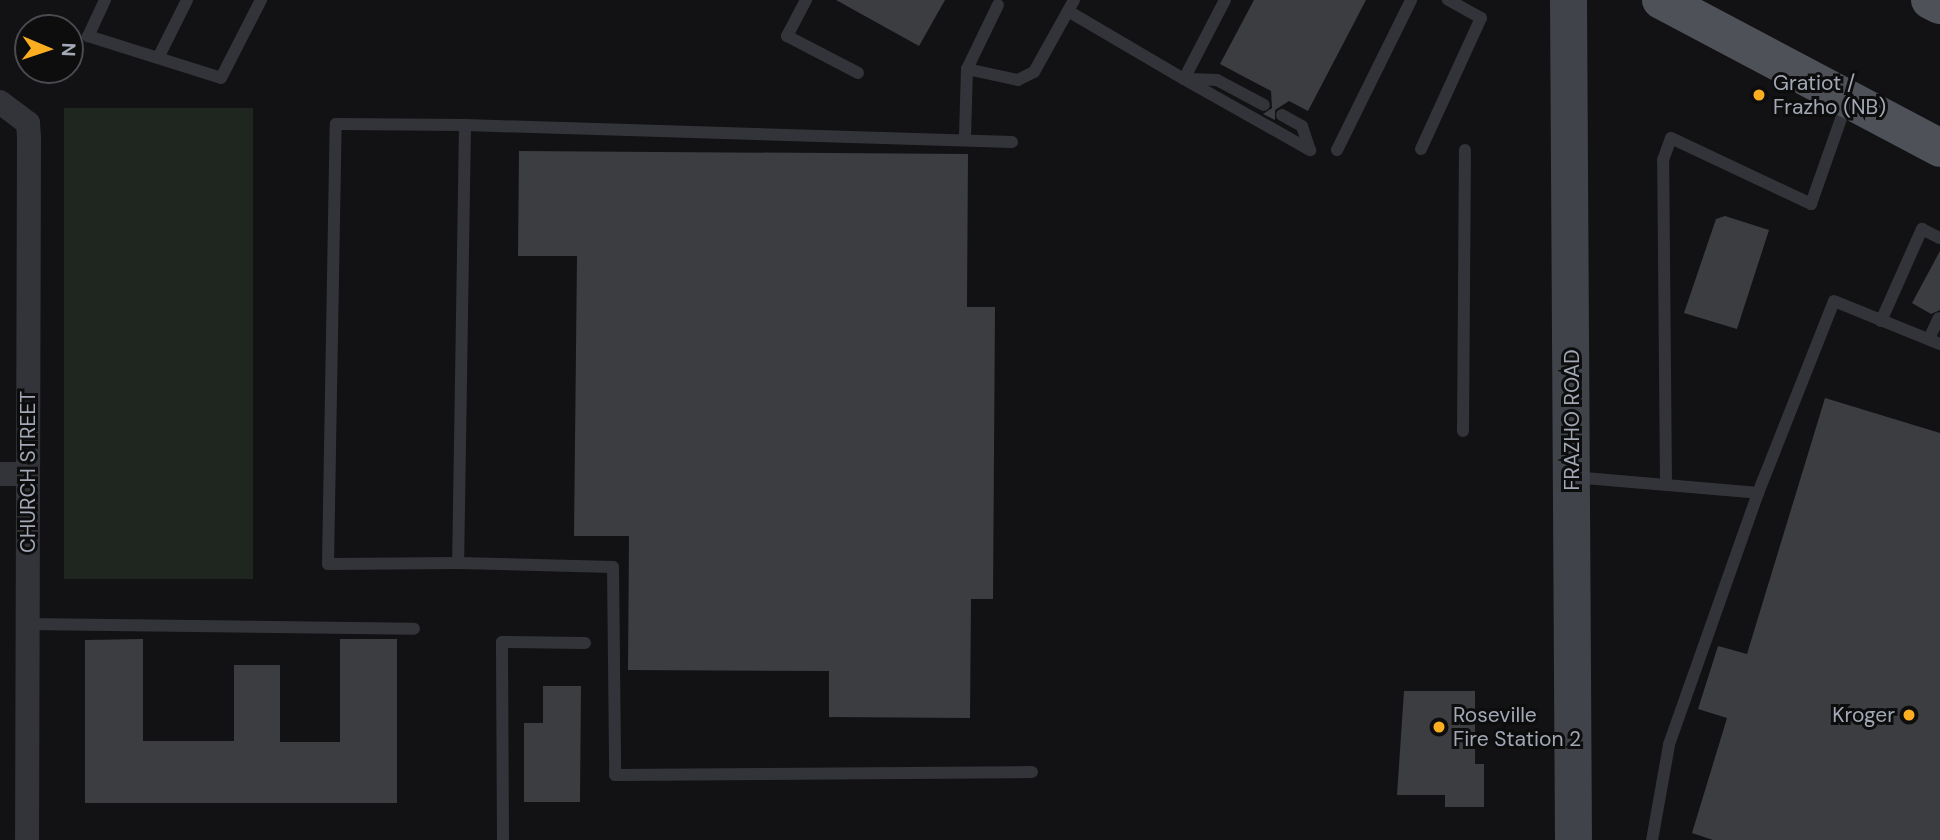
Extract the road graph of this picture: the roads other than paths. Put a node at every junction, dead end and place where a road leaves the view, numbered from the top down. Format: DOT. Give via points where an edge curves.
graph roads {
  1 [pos="105,0"];
  2 [pos="187,0"];
  3 [pos="261,0"];
  4 [pos="807,0"];
  5 [pos="1225,0"];
  6 [pos="1411,0"];
  7 [pos="1448,0"];
  8 [pos="1569,0"];
  9 [pos="1661,0"];
  10 [pos="1930,0"];
  11 [pos="998,5"];
  12 [pos="1940,5"];
  13 [pos="1071,6"];
  14 [pos="158,58"];
  15 [pos="967,69"];
  16 [pos="858,72"];
  17 [pos="1184,79"];
  18 [pos="1848,99"];
  19 [pos="1264,105"];
  20 [pos="7,106"];
  21 [pos="1282,115"];
  22 [pos="465,125"];
  23 [pos="965,136"];
  24 [pos="1012,142"];
  25 [pos="1940,148"];
  26 [pos="1421,149"];
  27 [pos="1337,150"];
  28 [pos="1465,150"];
  29 [pos="1940,238"];
  30 [pos="1939,318"];
  31 [pos="1881,321"];
  32 [pos="1934,341"];
  33 [pos="1463,431"];
  34 [pos="0,474"];
  35 [pos="28,474"];
  36 [pos="1573,477"];
  37 [pos="1666,485"];
  38 [pos="1758,493"];
  39 [pos="458,563"];
  40 [pos="27,624"];
  41 [pos="414,629"];
  42 [pos="585,643"];
  43 [pos="1032,772"];
  44 [pos="27,840"];
  45 [pos="503,840"];
  46 [pos="1573,840"];
  47 [pos="1652,840"];
  1 -- 14 [label="lane" via="88,36"];
  2 -- 14 [label="lane"];
  3 -- 14 [label="lane" via="221,78"];
  4 -- 16 [label="lane" via="787,36"];
  5 -- 17 [label="lane"];
  6 -- 27 [label="lane"];
  7 -- 26 [label="lane" via="1481,18"];
  8 -- 36 [label="street, FRAZHO ROAD"];
  9 -- 18 [label="main road"];
  10 -- 12 [label="main road"];
  11 -- 15 [label="lane"];
  13 -- 15 [label="lane" via="1034,72 1018,80"];
  13 -- 17 [label="lane"];
  15 -- 23 [label="lane"];
  17 -- 19 [label="lane" via="1217,80"];
  17 -- 21 [label="lane" via="1310,150 1302,126"];
  18 -- 25 [label="main road"];
  18 -- 37 [label="lane" via="1811,204 1671,138 1663,160"];
  20 -- 35 [label="street, CHURCH STREET" via="28,122 29,139"];
  22 -- 23 [label="lane"];
  22 -- 39 [label="lane"];
  22 -- 39 [label="lane" via="336,124 328,564"];
  23 -- 24 [label="lane"];
  28 -- 33 [label="lane"];
  29 -- 31 [label="lane" via="1922,229"];
  30 -- 32 [label="lane"];
  31 -- 32 [label="lane"];
  31 -- 38 [label="lane" via="1834,301"];
  34 -- 35 [label="street"];
  35 -- 40 [label="street, CHURCH STREET"];
  36 -- 37 [label="lane"];
  36 -- 46 [label="street, FRAZHO ROAD"];
  37 -- 38 [label="lane"];
  38 -- 47 [label="lane" via="1669,745"];
  39 -- 43 [label="lane" via="613,567 615,775"];
  40 -- 41 [label="lane"];
  40 -- 44 [label="street, CHURCH STREET"];
  42 -- 45 [label="lane" via="502,642"];
}
